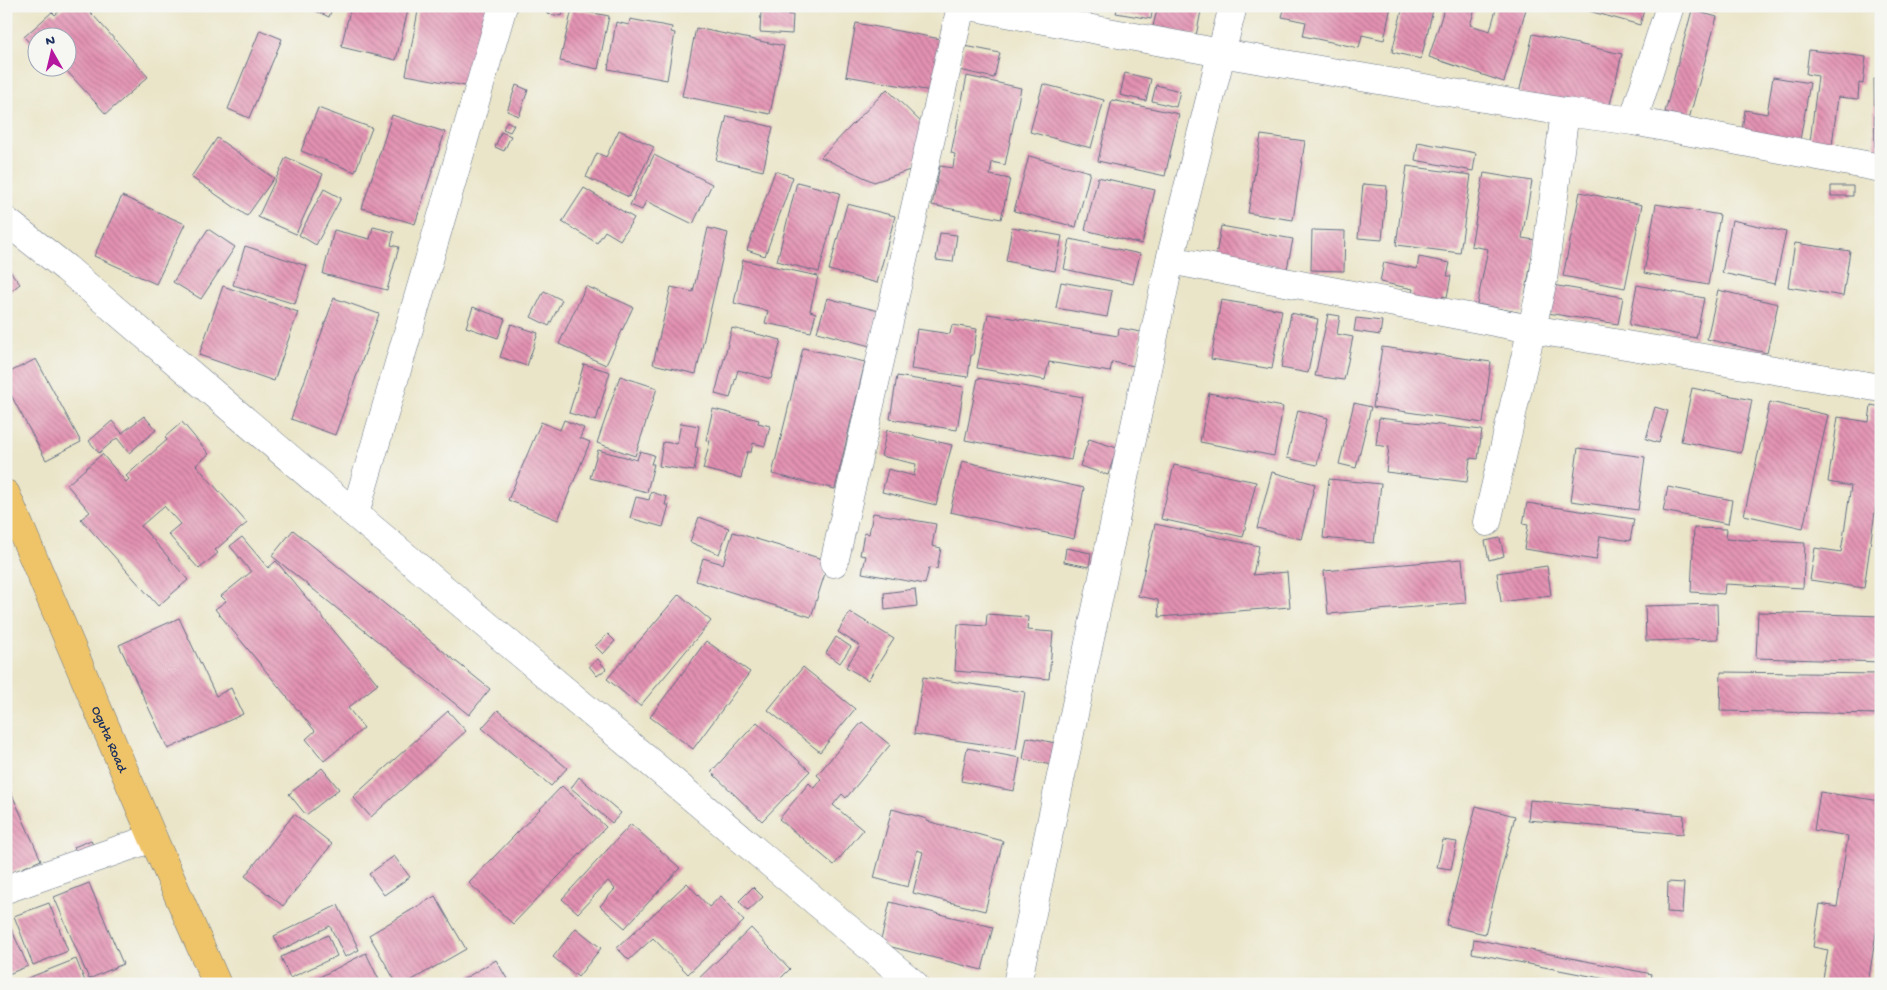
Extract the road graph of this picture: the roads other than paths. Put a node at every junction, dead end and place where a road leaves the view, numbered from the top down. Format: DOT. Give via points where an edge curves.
graph roads {
  1 [pos="504,6"];
  2 [pos="962,6"];
  3 [pos="969,6"];
  4 [pos="1233,6"];
  5 [pos="1670,6"];
  6 [pos="1221,53"];
  7 [pos="1565,112"];
  8 [pos="1633,121"];
  9 [pos="1881,168"];
  10 [pos="6,221"];
  11 [pos="1170,260"];
  12 [pos="1531,329"];
  13 [pos="1881,388"];
  14 [pos="6,494"];
  15 [pos="355,514"];
  16 [pos="1487,522"];
  17 [pos="834,563"];
  18 [pos="153,838"];
  19 [pos="6,889"];
  20 [pos="217,984"];
  21 [pos="914,984"];
  22 [pos="1017,984"];
  1 -- 15 [label="street"];
  2 -- 17 [label="street"];
  3 -- 6 [label="street"];
  4 -- 6 [label="street"];
  5 -- 8 [label="street"];
  6 -- 7 [label="street"];
  6 -- 11 [label="street"];
  7 -- 8 [label="street"];
  7 -- 12 [label="street" via="1543,280"];
  8 -- 9 [label="street"];
  10 -- 15 [label="street" via="66,268"];
  11 -- 12 [label="street"];
  11 -- 22 [label="street"];
  12 -- 13 [label="street"];
  12 -- 16 [label="street"];
  14 -- 18 [label="main road, Oguta Road"];
  15 -- 21 [label="street"];
  18 -- 19 [label="street"];
  18 -- 20 [label="main road, Oguta Road"];
}
